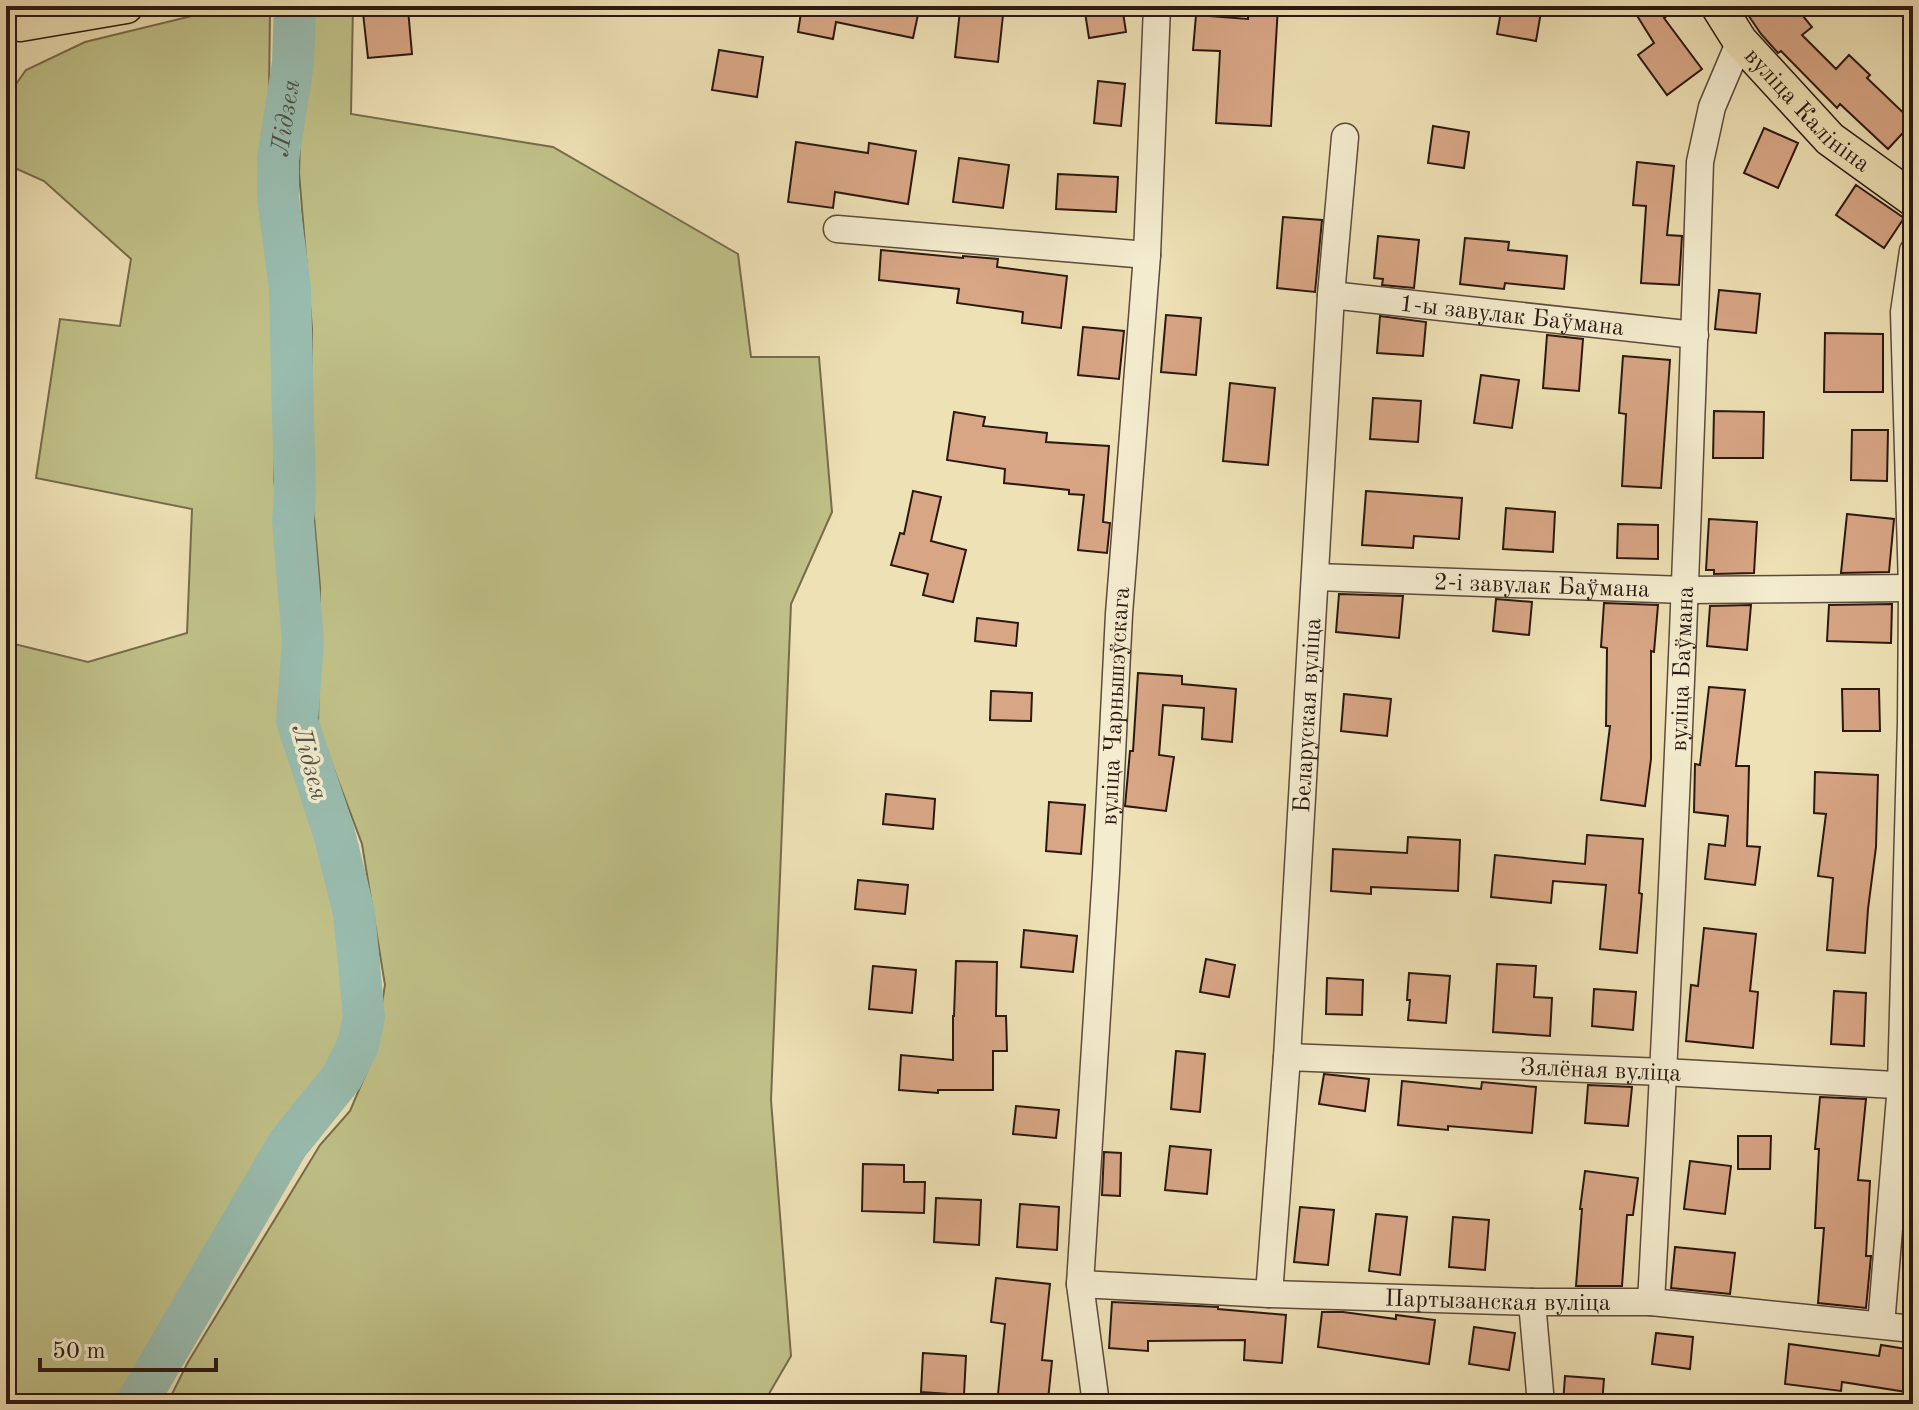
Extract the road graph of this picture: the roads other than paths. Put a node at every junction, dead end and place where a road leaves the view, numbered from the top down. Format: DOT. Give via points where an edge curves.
graph roads {
  1 [pos="126,6"];
  2 [pos="1157,6"];
  3 [pos="1718,6"];
  4 [pos="6,22"];
  5 [pos="1740,41"];
  6 [pos="1345,137"];
  7 [pos="1913,199"];
  8 [pos="837,229"];
  9 [pos="1913,251"];
  10 [pos="1147,255"];
  11 [pos="1331,295"];
  12 [pos="1695,335"];
  13 [pos="1316,577"];
  14 [pos="1912,588"];
  15 [pos="1685,590"];
  16 [pos="1912,723"];
  17 [pos="1909,921"];
  18 [pos="1287,1057"];
  19 [pos="1664,1072"];
  20 [pos="1907,1085"];
  21 [pos="1080,1284"];
  22 [pos="1269,1294"];
  23 [pos="1532,1302"];
  24 [pos="1651,1302"];
  25 [pos="1881,1325"];
  26 [pos="1913,1329"];
  27 [pos="1096,1404"];
  28 [pos="1541,1404"];
  1 -- 4 [label="main road"];
  2 -- 10 [label="street, вуліца Чарнышэўскага"];
  3 -- 5 [label="main road, вуліца Калініна"];
  5 -- 7 [label="main road, вуліца Калініна" via="1830,139"];
  5 -- 12 [label="street, вуліца Баўмана" via="1712,107 1700,162"];
  6 -- 11 [label="street, Беларуская вуліца"];
  8 -- 10 [label="street"];
  9 -- 14 [label="street" via="1904,312"];
  10 -- 21 [label="street, вуліца Чарнышэўскага" via="1119,614"];
  11 -- 12 [label="street, 1-ы завулак Баўмана"];
  11 -- 13 [label="street, Беларуская вуліца"];
  12 -- 15 [label="street, вуліца Баўмана"];
  13 -- 15 [label="street, 2-і завулак Баўмана"];
  13 -- 18 [label="street, Беларуская вуліца"];
  14 -- 15 [label="street, 2-і завулак Баўмана"];
  14 -- 16 [label="street"];
  15 -- 19 [label="street, вуліца Баўмана"];
  16 -- 17 [label="street"];
  17 -- 20 [label="street"];
  18 -- 19 [label="street, Зялёная вуліца"];
  18 -- 22 [label="street, Беларуская вуліца"];
  19 -- 20 [label="street, Зялёная вуліца"];
  19 -- 24 [label="street, вуліца Баўмана"];
  20 -- 25 [label="street"];
  21 -- 22 [label="street, Партызанская вуліца"];
  21 -- 27 [label="street, вуліца Чарнышэўскага"];
  22 -- 23 [label="street, Партызанская вуліца"];
  23 -- 24 [label="street, Партызанская вуліца"];
  23 -- 28 [label="street"];
  24 -- 25 [label="street, Партызанская вуліца"];
  25 -- 26 [label="street, Партызанская вуліца"];
}
